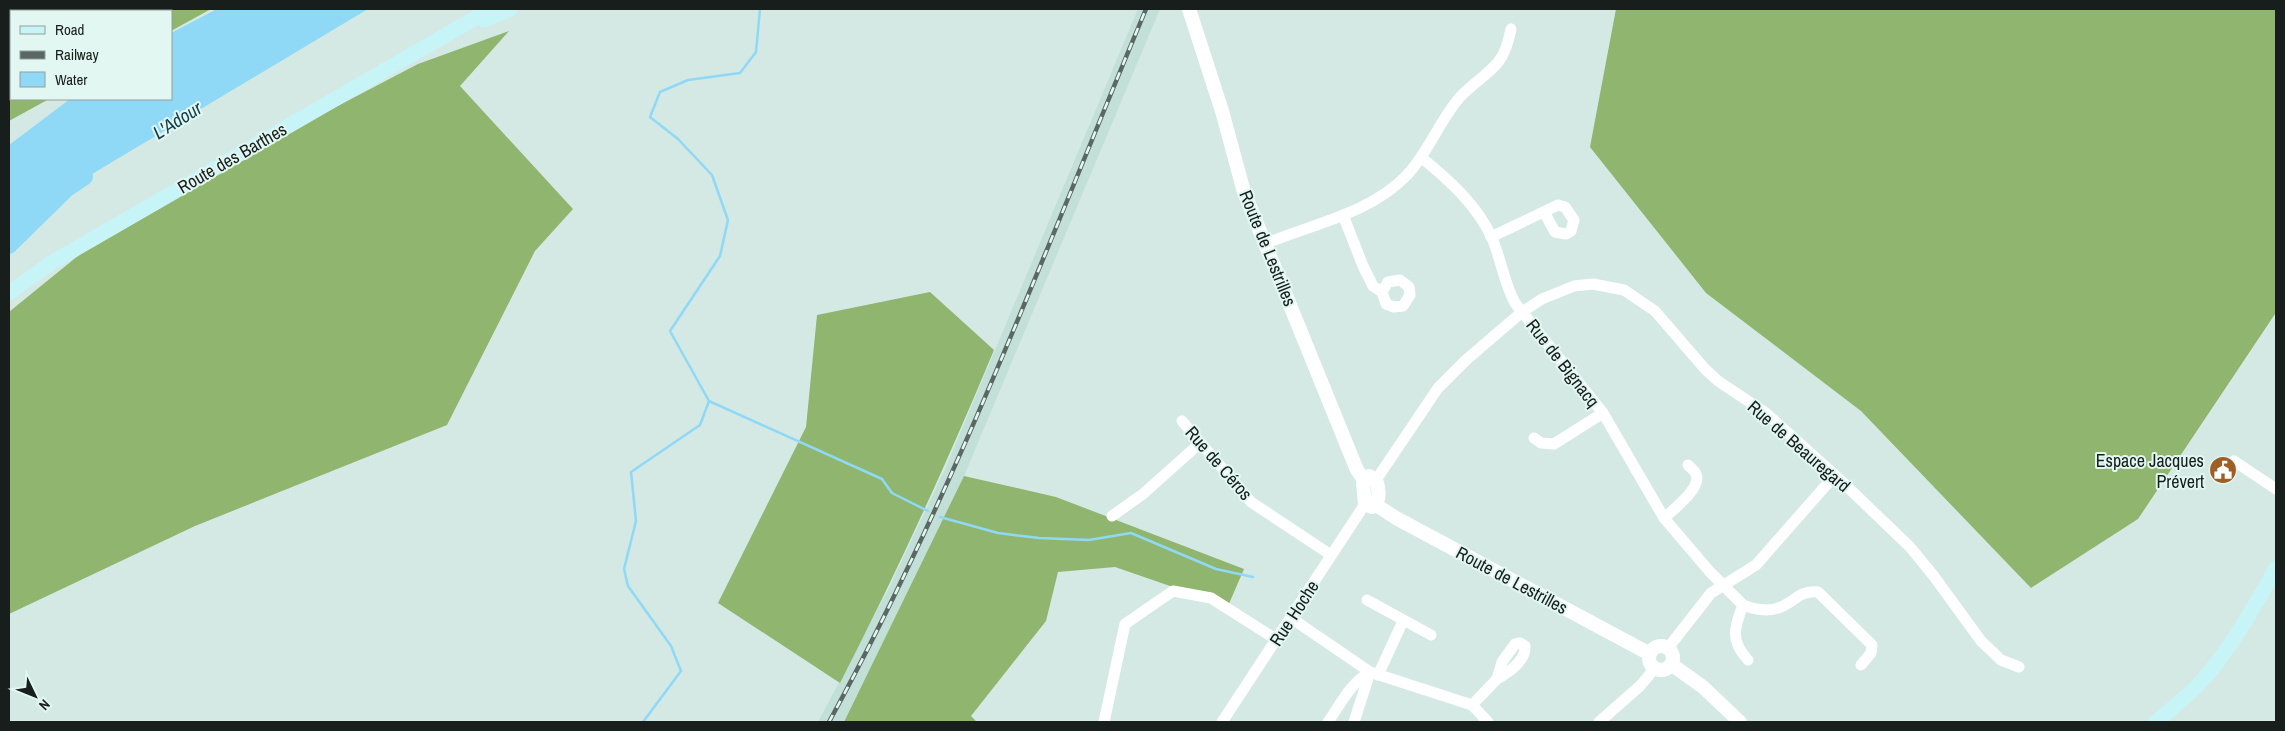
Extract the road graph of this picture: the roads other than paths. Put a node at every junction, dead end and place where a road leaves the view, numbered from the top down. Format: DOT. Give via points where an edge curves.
graph roads {
  1 [pos="491,9"];
  2 [pos="510,9"];
  3 [pos="1189,9"];
  4 [pos="459,28"];
  5 [pos="1512,29"];
  6 [pos="1422,158"];
  7 [pos="1544,212"];
  8 [pos="1343,215"];
  9 [pos="1491,236"];
  10 [pos="1265,244"];
  11 [pos="1382,292"];
  12 [pos="9,293"];
  13 [pos="1522,312"];
  14 [pos="1603,414"];
  15 [pos="1182,421"];
  16 [pos="1534,438"];
  17 [pos="1200,443"];
  18 [pos="2234,461"];
  19 [pos="1688,465"];
  20 [pos="1835,475"];
  21 [pos="1370,480"];
  22 [pos="2276,489"];
  23 [pos="1371,504"];
  24 [pos="1112,516"];
  25 [pos="1664,518"];
  26 [pos="1331,554"];
  27 [pos="2276,568"];
  28 [pos="1722,584"];
  29 [pos="1367,600"];
  30 [pos="1742,605"];
  31 [pos="1291,618"];
  32 [pos="1403,621"];
  33 [pos="1431,635"];
  34 [pos="1277,640"];
  35 [pos="1668,648"];
  36 [pos="1748,660"];
  37 [pos="1652,661"];
  38 [pos="1671,664"];
  39 [pos="1860,665"];
  40 [pos="2019,668"];
  41 [pos="1374,673"];
  42 [pos="1497,679"];
  43 [pos="1472,705"];
  44 [pos="1104,722"];
  45 [pos="1222,722"];
  46 [pos="1328,722"];
  47 [pos="1354,722"];
  48 [pos="1488,722"];
  49 [pos="1599,722"];
  50 [pos="1740,722"];
  51 [pos="2156,722"];
  1 -- 4 [label="main road, Route des Barthes"];
  2 -- 4 [label="main road, Route des Barthes"];
  3 -- 10 [label="street, Route de Lestrilles" via="1244,192"];
  4 -- 12 [label="main road, Route des Barthes" via="51,263"];
  5 -- 6 [label="street" via="1500,60 1457,101"];
  6 -- 8 [label="street" via="1394,188"];
  6 -- 9 [label="street, Rue de Bignacq" via="1466,198"];
  7 -- 9 [label="street"];
  8 -- 10 [label="street"];
  8 -- 11 [label="street" via="1366,273"];
  9 -- 13 [label="street, Rue de Bignacq" via="1508,291"];
  10 -- 21 [label="street, Route de Lestrilles" via="1357,470"];
  13 -- 14 [label="street, Rue de Bignacq"];
  13 -- 20 [label="street, Rue de Beauregard" via="1542,299 1574,286 1593,284 1624,290 1655,311 1718,381 1766,412"];
  13 -- 21 [label="street, Rue de Beauregard" via="1438,388"];
  14 -- 16 [label="street, Rue de Bignacq" via="1554,444 1541,443"];
  14 -- 25 [label="street, Rue de Bignacq"];
  15 -- 17 [label="street, Rue de Céros"];
  17 -- 24 [label="street" via="1143,494"];
  17 -- 26 [label="street, Rue de Céros" via="1252,502"];
  18 -- 22 [label="street"];
  19 -- 25 [label="street" via="1696,473 1697,483"];
  20 -- 28 [label="street" via="1756,565"];
  20 -- 40 [label="street, Rue de Beauregard" via="1910,548 1981,642 2001,660"];
  21 -- 23 [label="street" via="1379,498"];
  23 -- 26 [label="street, Rue Hoche"];
  23 -- 37 [label="street, Route de Lestrilles"];
  25 -- 28 [label="street, Rue de Bignacq"];
  26 -- 31 [label="street, Rue Hoche"];
  27 -- 51 [label="main road" via="2216,664 2200,683"];
  28 -- 30 [label="street, Rue de Bignacq"];
  28 -- 35 [label="street" via="1695,611"];
  29 -- 32 [label="street"];
  30 -- 36 [label="street" via="1735,625 1736,640 1738,649"];
  30 -- 39 [label="street" via="1752,609 1777,609 1807,591 1818,592 1872,645 1871,653"];
  31 -- 34 [label="street, Rue Hoche"];
  31 -- 41 [label="street"];
  32 -- 33 [label="street"];
  32 -- 41 [label="street"];
  34 -- 44 [label="street" via="1211,598 1173,591 1124,624"];
  34 -- 45 [label="street, Rue Hoche"];
  35 -- 37 [label="street" via="1655,648"];
  35 -- 38 [label="street" via="1672,654"];
  37 -- 38 [label="street" via="1666,669"];
  37 -- 49 [label="street" via="1640,686"];
  38 -- 50 [label="street" via="1703,687"];
  41 -- 43 [label="street"];
  41 -- 46 [label="street" via="1360,677"];
  41 -- 47 [label="street"];
  42 -- 43 [label="street"];
  43 -- 48 [label="street"];
}
